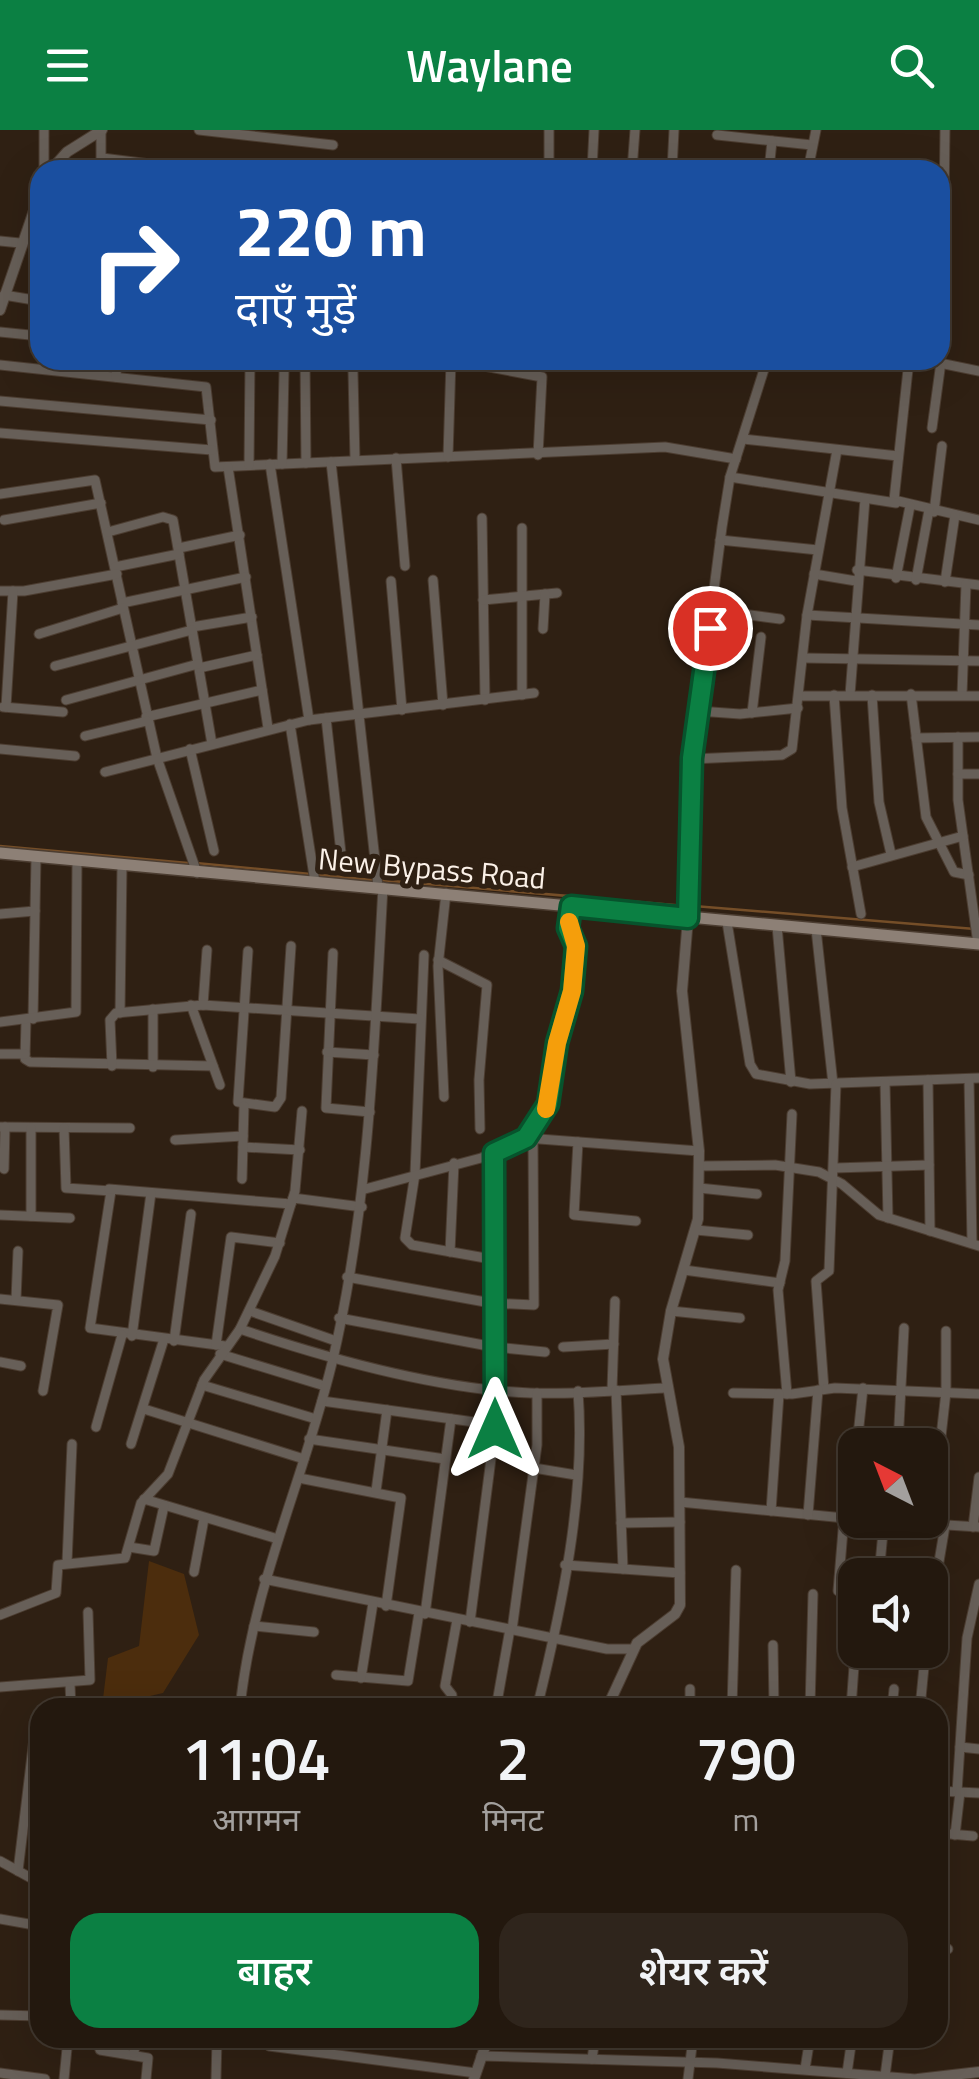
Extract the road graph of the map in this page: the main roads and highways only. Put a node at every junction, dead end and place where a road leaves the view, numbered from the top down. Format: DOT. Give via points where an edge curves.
graph roads {
  1 [pos="0,853"];
  2 [pos="978,938"];
  1 -- 2 [label="main road, New Bypass Road" via="379,881 571,906 688,910 727,922 816,930"];
}
